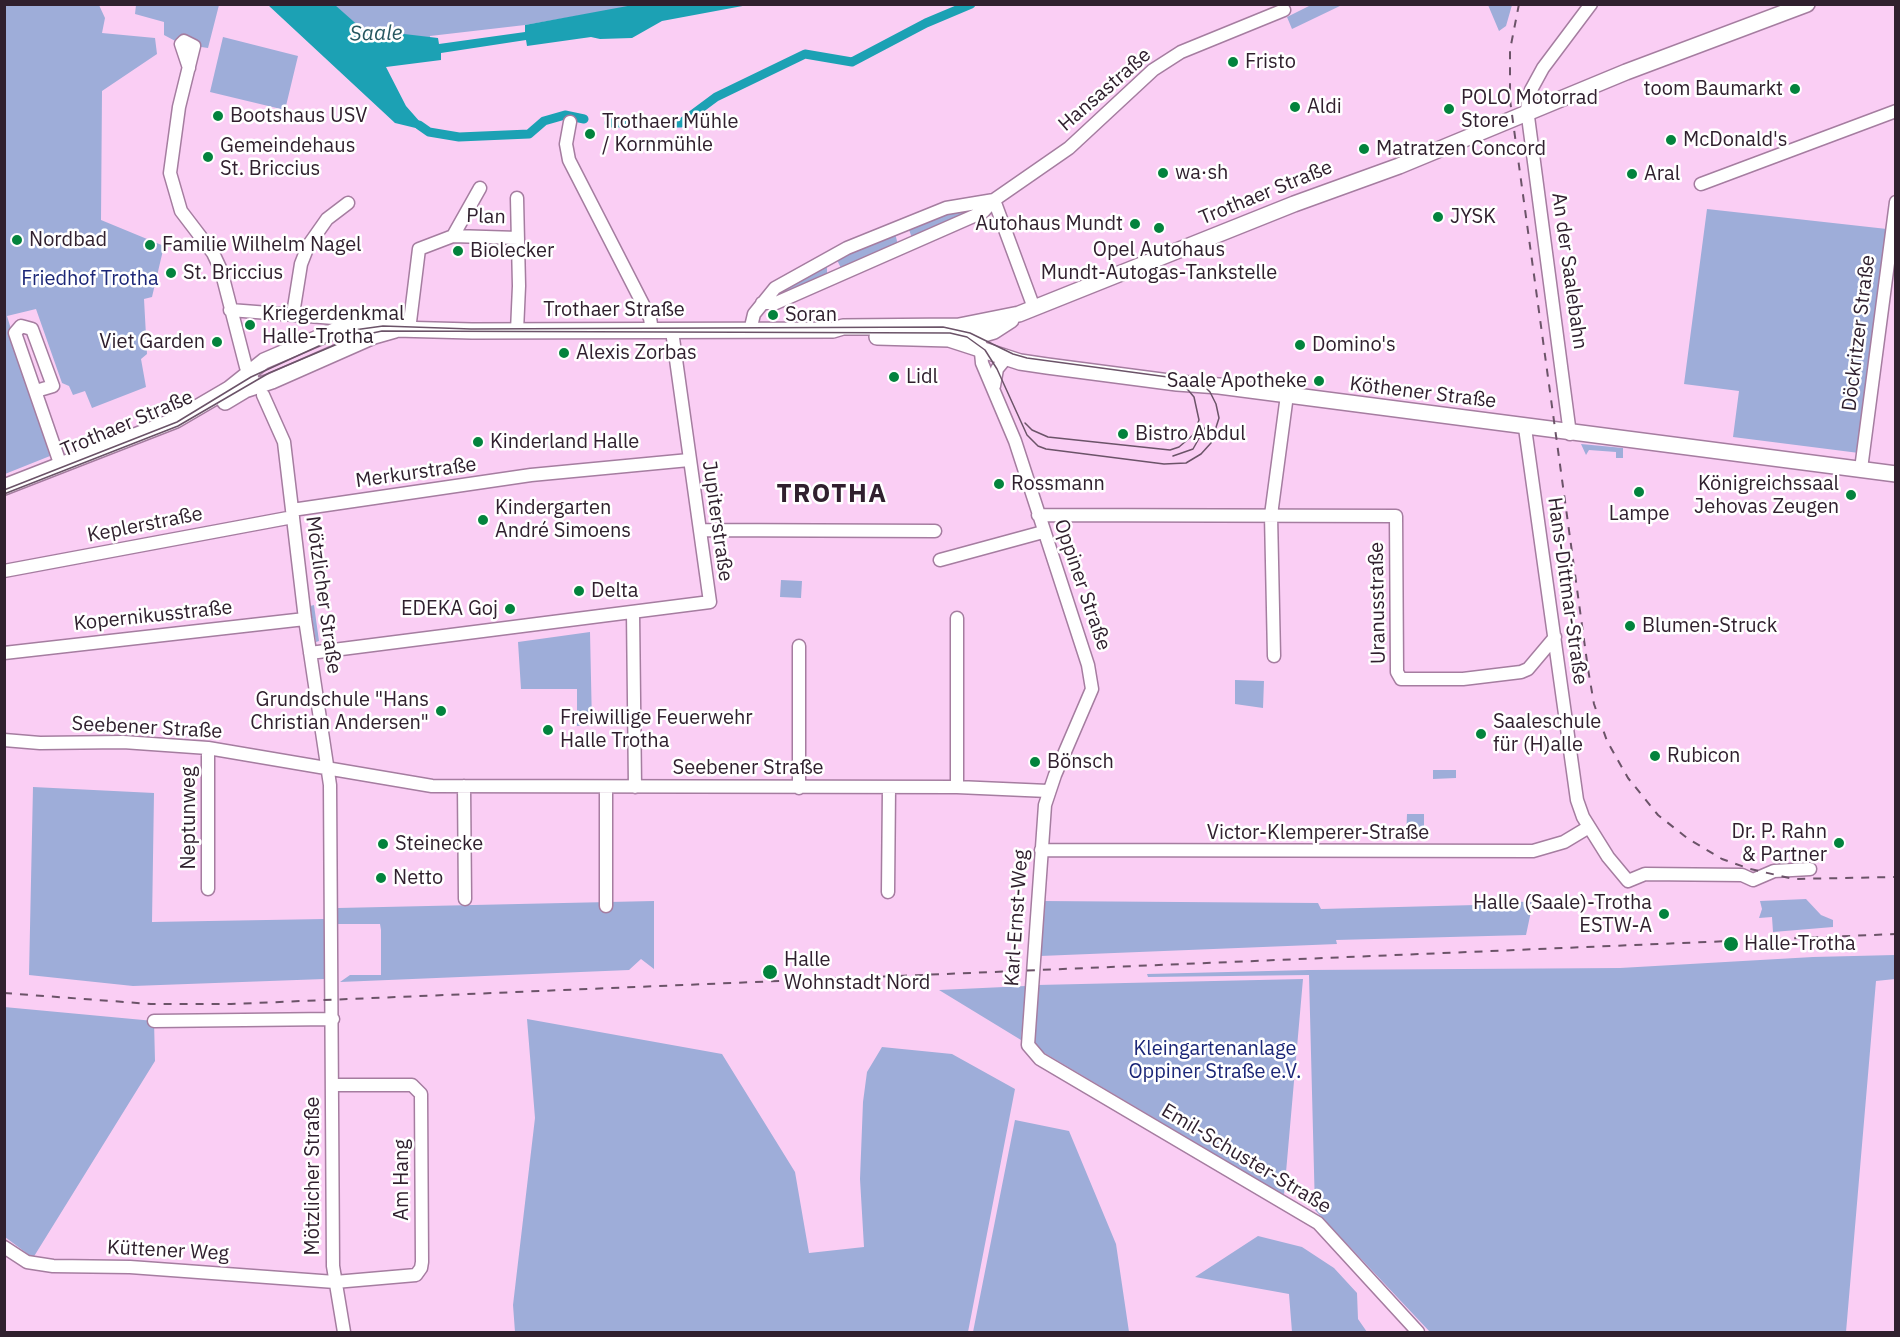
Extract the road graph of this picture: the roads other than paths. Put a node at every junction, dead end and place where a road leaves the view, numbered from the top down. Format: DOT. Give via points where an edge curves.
graph roads {
  1 [pos="1591,4"];
  2 [pos="1807,4"];
  3 [pos="1284,10"];
  4 [pos="189,68"];
  5 [pos="1896,111"];
  6 [pos="1528,114"];
  7 [pos="570,122"];
  8 [pos="1701,184"];
  9 [pos="480,188"];
  10 [pos="517,198"];
  11 [pos="994,200"];
  12 [pos="1896,202"];
  13 [pos="348,203"];
  14 [pos="967,205"];
  15 [pos="971,217"];
  16 [pos="901,225"];
  17 [pos="453,236"];
  18 [pos="518,238"];
  19 [pos="908,246"];
  20 [pos="831,256"];
  21 [pos="840,274"];
  22 [pos="762,303"];
  23 [pos="230,310"];
  24 [pos="1027,311"];
  25 [pos="293,314"];
  26 [pos="996,319"];
  27 [pos="351,324"];
  28 [pos="402,329"];
  29 [pos="833,330"];
  30 [pos="517,331"];
  31 [pos="652,331"];
  32 [pos="672,331"];
  33 [pos="750,331"];
  34 [pos="949,339"];
  35 [pos="981,342"];
  36 [pos="1006,358"];
  37 [pos="249,372"];
  38 [pos="994,390"];
  39 [pos="260,391"];
  40 [pos="36,392"];
  41 [pos="1287,395"];
  42 [pos="1525,428"];
  43 [pos="1570,434"];
  44 [pos="689,460"];
  45 [pos="61,466"];
  46 [pos="1862,469"];
  47 [pos="1896,474"];
  48 [pos="4,487"];
  49 [pos="4,496"];
  50 [pos="292,514"];
  51 [pos="1038,515"];
  52 [pos="1271,515"];
  53 [pos="700,530"];
  54 [pos="935,531"];
  55 [pos="1043,532"];
  56 [pos="940,560"];
  57 [pos="4,571"];
  58 [pos="633,612"];
  59 [pos="957,618"];
  60 [pos="305,619"];
  61 [pos="1555,637"];
  62 [pos="799,646"];
  63 [pos="310,652"];
  64 [pos="4,653"];
  65 [pos="1274,656"];
  66 [pos="4,740"];
  67 [pos="208,748"];
  68 [pos="327,768"];
  69 [pos="464,786"];
  70 [pos="606,787"];
  71 [pos="635,787"];
  72 [pos="957,787"];
  73 [pos="799,788"];
  74 [pos="889,788"];
  75 [pos="1048,791"];
  76 [pos="1588,826"];
  77 [pos="1041,850"];
  78 [pos="1810,869"];
  79 [pos="208,889"];
  80 [pos="888,891"];
  81 [pos="465,899"];
  82 [pos="606,906"];
  83 [pos="333,1019"];
  84 [pos="154,1022"];
  85 [pos="1029,1048"];
  86 [pos="332,1085"];
  87 [pos="4,1247"];
  88 [pos="335,1282"];
  89 [pos="344,1332"];
  90 [pos="1418,1332"];
  1 -- 6 [label="street, An der Saalebahn" via="1543,68 1531,90"];
  2 -- 6 [label="main road, Trothaer Straße" via="1626,72"];
  3 -- 11 [label="street, Hansastraße" via="1181,52 1153,70 1069,148"];
  4 -- 23 [label="street, Mötzlicher Straße" via="170,172 181,211 221,270"];
  5 -- 8 [label="street"];
  6 -- 24 [label="main road, Trothaer Straße"];
  6 -- 43 [label="street, An der Saalebahn"];
  7 -- 31 [label="street" via="566,144 569,160 650,318"];
  9 -- 17 [label="street"];
  10 -- 18 [label="street"];
  11 -- 14 [label="street"];
  11 -- 15 [label="street, Hansastraße" via="983,212"];
  11 -- 24 [label="street"];
  12 -- 46 [label="street, Döckritzer Straße"];
  13 -- 25 [label="street" via="327,219 308,246"];
  14 -- 15 [label="street"];
  14 -- 16 [label="street" via="946,208"];
  15 -- 19 [label="street, Hansastraße"];
  16 -- 19 [label="street"];
  16 -- 20 [label="street"];
  17 -- 18 [label="street, Plan"];
  17 -- 28 [label="street" via="419,249"];
  18 -- 30 [label="street"];
  19 -- 21 [label="street, Hansastraße"];
  20 -- 21 [label="street"];
  20 -- 22 [label="street" via="775,288"];
  21 -- 22 [label="street, Hansastraße" via="776,303"];
  22 -- 33 [label="street" via="754,314"];
  23 -- 25 [label="street, Trothaer Straße"];
  23 -- 37 [label="street, Mötzlicher Straße"];
  24 -- 26 [label="main road, Trothaer Straße"];
  24 -- 35 [label="main road, Trothaer Straße"];
  25 -- 27 [label="street, Trothaer Straße" via="334,318"];
  26 -- 29 [label="main road, Trothaer Straße" via="958,326"];
  26 -- 35 [label="street"];
  27 -- 28 [label="main road, Trothaer Straße"];
  27 -- 37 [label="main road, Trothaer Straße" via="264,361"];
  28 -- 30 [label="main road, Trothaer Straße"];
  28 -- 39 [label="main road, Trothaer Straße"];
  29 -- 33 [label="main road, Trothaer Straße"];
  29 -- 34 [label="main road, Trothaer Straße" via="866,337"];
  30 -- 31 [label="main road, Trothaer Straße"];
  31 -- 32 [label="main road, Trothaer Straße"];
  32 -- 33 [label="main road, Trothaer Straße"];
  32 -- 44 [label="street, Jupiterstraße"];
  34 -- 35 [label="main road, Köthener Straße"];
  35 -- 36 [label="main road, Köthener Straße"];
  35 -- 38 [label="street, Oppiner Straße" via="982,363"];
  36 -- 38 [label="street" via="994,376"];
  36 -- 41 [label="main road, Köthener Straße"];
  37 -- 39 [label="street, Mötzlicher Straße"];
  37 -- 45 [label="main road, Trothaer Straße" via="229,389 176,420"];
  38 -- 51 [label="street, Oppiner Straße"];
  39 -- 49 [label="main road, Trothaer Straße" via="245,390 179,429"];
  39 -- 50 [label="street, Mötzlicher Straße" via="284,442"];
  40 -- 40 [label="street" via="15,333 21,326 32,330 53,386"];
  40 -- 45 [label="street"];
  41 -- 42 [label="main road, Köthener Straße"];
  41 -- 52 [label="street"];
  42 -- 43 [label="main road, Köthener Straße"];
  42 -- 61 [label="street, Hans-Dittmar-Straße"];
  43 -- 46 [label="main road, Köthener Straße"];
  44 -- 50 [label="street, Merkurstraße" via="541,474"];
  44 -- 53 [label="street, Jupiterstraße"];
  45 -- 48 [label="main road, Trothaer Straße"];
  46 -- 47 [label="main road, Köthener Straße"];
  50 -- 57 [label="street, Keplerstraße"];
  50 -- 60 [label="street, Mötzlicher Straße"];
  51 -- 52 [label="street, Uranusstraße"];
  51 -- 55 [label="street, Oppiner Straße"];
  52 -- 61 [label="street, Uranusstraße" via="1396,516 1397,672 1401,679 1463,679 1521,672"];
  52 -- 65 [label="street"];
  53 -- 54 [label="street"];
  53 -- 58 [label="street, Jupiterstraße" via="710,602"];
  55 -- 56 [label="street"];
  55 -- 75 [label="street, Oppiner Straße" via="1088,665 1092,689"];
  58 -- 63 [label="street, Jupiterstraße"];
  58 -- 71 [label="street"];
  59 -- 72 [label="street"];
  60 -- 63 [label="street, Mötzlicher Straße"];
  60 -- 64 [label="street, Kopernikusstraße"];
  61 -- 76 [label="street, Hans-Dittmar-Straße" via="1577,800"];
  62 -- 73 [label="street"];
  63 -- 68 [label="street, Mötzlicher Straße"];
  66 -- 67 [label="street, Seebener Straße"];
  67 -- 68 [label="street, Seebener Straße"];
  67 -- 79 [label="street, Neptunweg"];
  68 -- 69 [label="street, Seebener Straße" via="406,783"];
  68 -- 83 [label="street, Mötzlicher Straße"];
  69 -- 70 [label="street, Seebener Straße"];
  69 -- 81 [label="street"];
  70 -- 71 [label="street, Seebener Straße"];
  70 -- 82 [label="street"];
  71 -- 73 [label="street, Seebener Straße"];
  72 -- 74 [label="street, Seebener Straße"];
  72 -- 75 [label="street, Seebener Straße"];
  73 -- 74 [label="street, Seebener Straße"];
  74 -- 80 [label="street"];
  75 -- 77 [label="street, Karl-Ernst-Weg"];
  76 -- 77 [label="street, Victor-Klemperer-Straße" via="1564,842 1533,851"];
  76 -- 78 [label="street, Hans-Dittmar-Straße" via="1628,881 1645,874 1742,875 1753,880 1774,871"];
  77 -- 85 [label="street, Karl-Ernst-Weg" via="1027,1028"];
  83 -- 84 [label="street"];
  83 -- 86 [label="street, Mötzlicher Straße"];
  85 -- 90 [label="street, Emil-Schuster-Straße" via="1040,1059 1318,1223"];
  86 -- 88 [label="street, Mötzlicher Straße"];
  86 -- 88 [label="street, Am Hang" via="416,1086 421,1094 421,1268 410,1276"];
  87 -- 88 [label="street, Küttener Weg" via="27,1262 53,1266 170,1269"];
  88 -- 89 [label="street, Mötzlicher Straße"];
}
